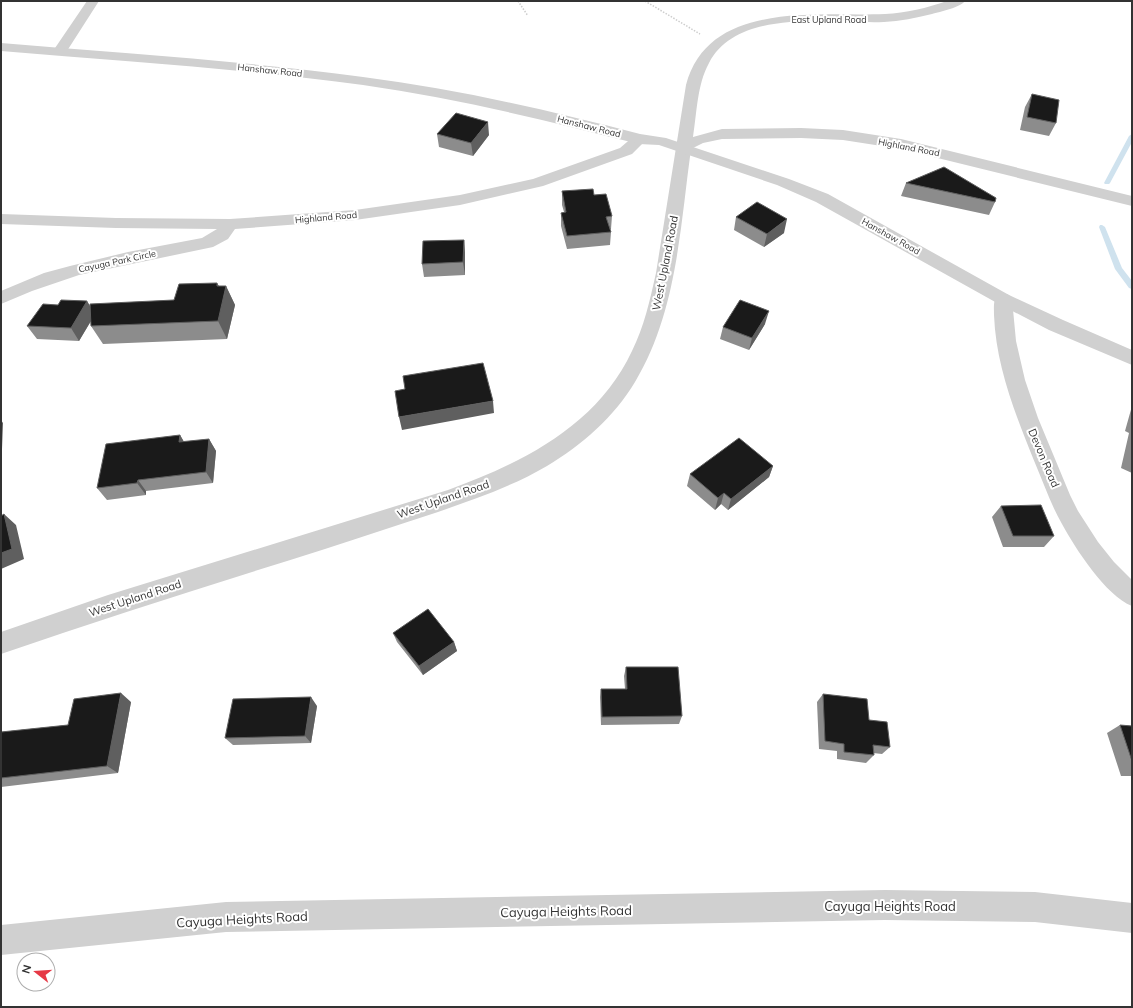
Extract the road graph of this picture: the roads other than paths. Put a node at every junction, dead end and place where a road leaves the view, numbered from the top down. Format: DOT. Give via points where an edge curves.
graph roads {
  1 [pos="93,1"];
  2 [pos="959,1"];
  3 [pos="1,47"];
  4 [pos="60,51"];
  5 [pos="639,140"];
  6 [pos="683,147"];
  7 [pos="1132,202"];
  8 [pos="1,219"];
  9 [pos="230,224"];
  10 [pos="1,298"];
  11 [pos="1003,299"];
  12 [pos="1132,358"];
  13 [pos="1132,595"];
  14 [pos="1,643"];
  15 [pos="1132,918"];
  16 [pos="1,940"];
  1 -- 4 [label="street"];
  2 -- 6 [label="street, East Upland Road" via="908,16 778,20 751,26 725,37 711,49 695,76"];
  3 -- 4 [label="street, Hanshaw Road"];
  4 -- 5 [label="street, Hanshaw Road" via="252,68 396,86 539,114"];
  5 -- 6 [label="street, Hanshaw Road" via="661,141"];
  5 -- 9 [label="street, Highland Road" via="611,157 537,183 501,192 355,215"];
  6 -- 7 [label="street, Highland Road" via="722,134 843,135 901,144"];
  6 -- 11 [label="street, Hanshaw Road" via="822,198"];
  6 -- 14 [label="street, West Upland Road" via="665,275 653,322 636,364 623,386 587,426 564,444 536,462 474,490 313,543 121,601"];
  8 -- 9 [label="street, Highland Road"];
  9 -- 10 [label="street, Cayuga Park Circle" via="222,235 207,243 92,265 21,288"];
  11 -- 12 [label="street, Hanshaw Road"];
  11 -- 13 [label="street, Devon Road" via="1003,320 1010,364 1021,404 1069,517 1093,554"];
  15 -- 16 [label="street, Cayuga Heights Road" via="1035,907 885,905 226,917"];
}
